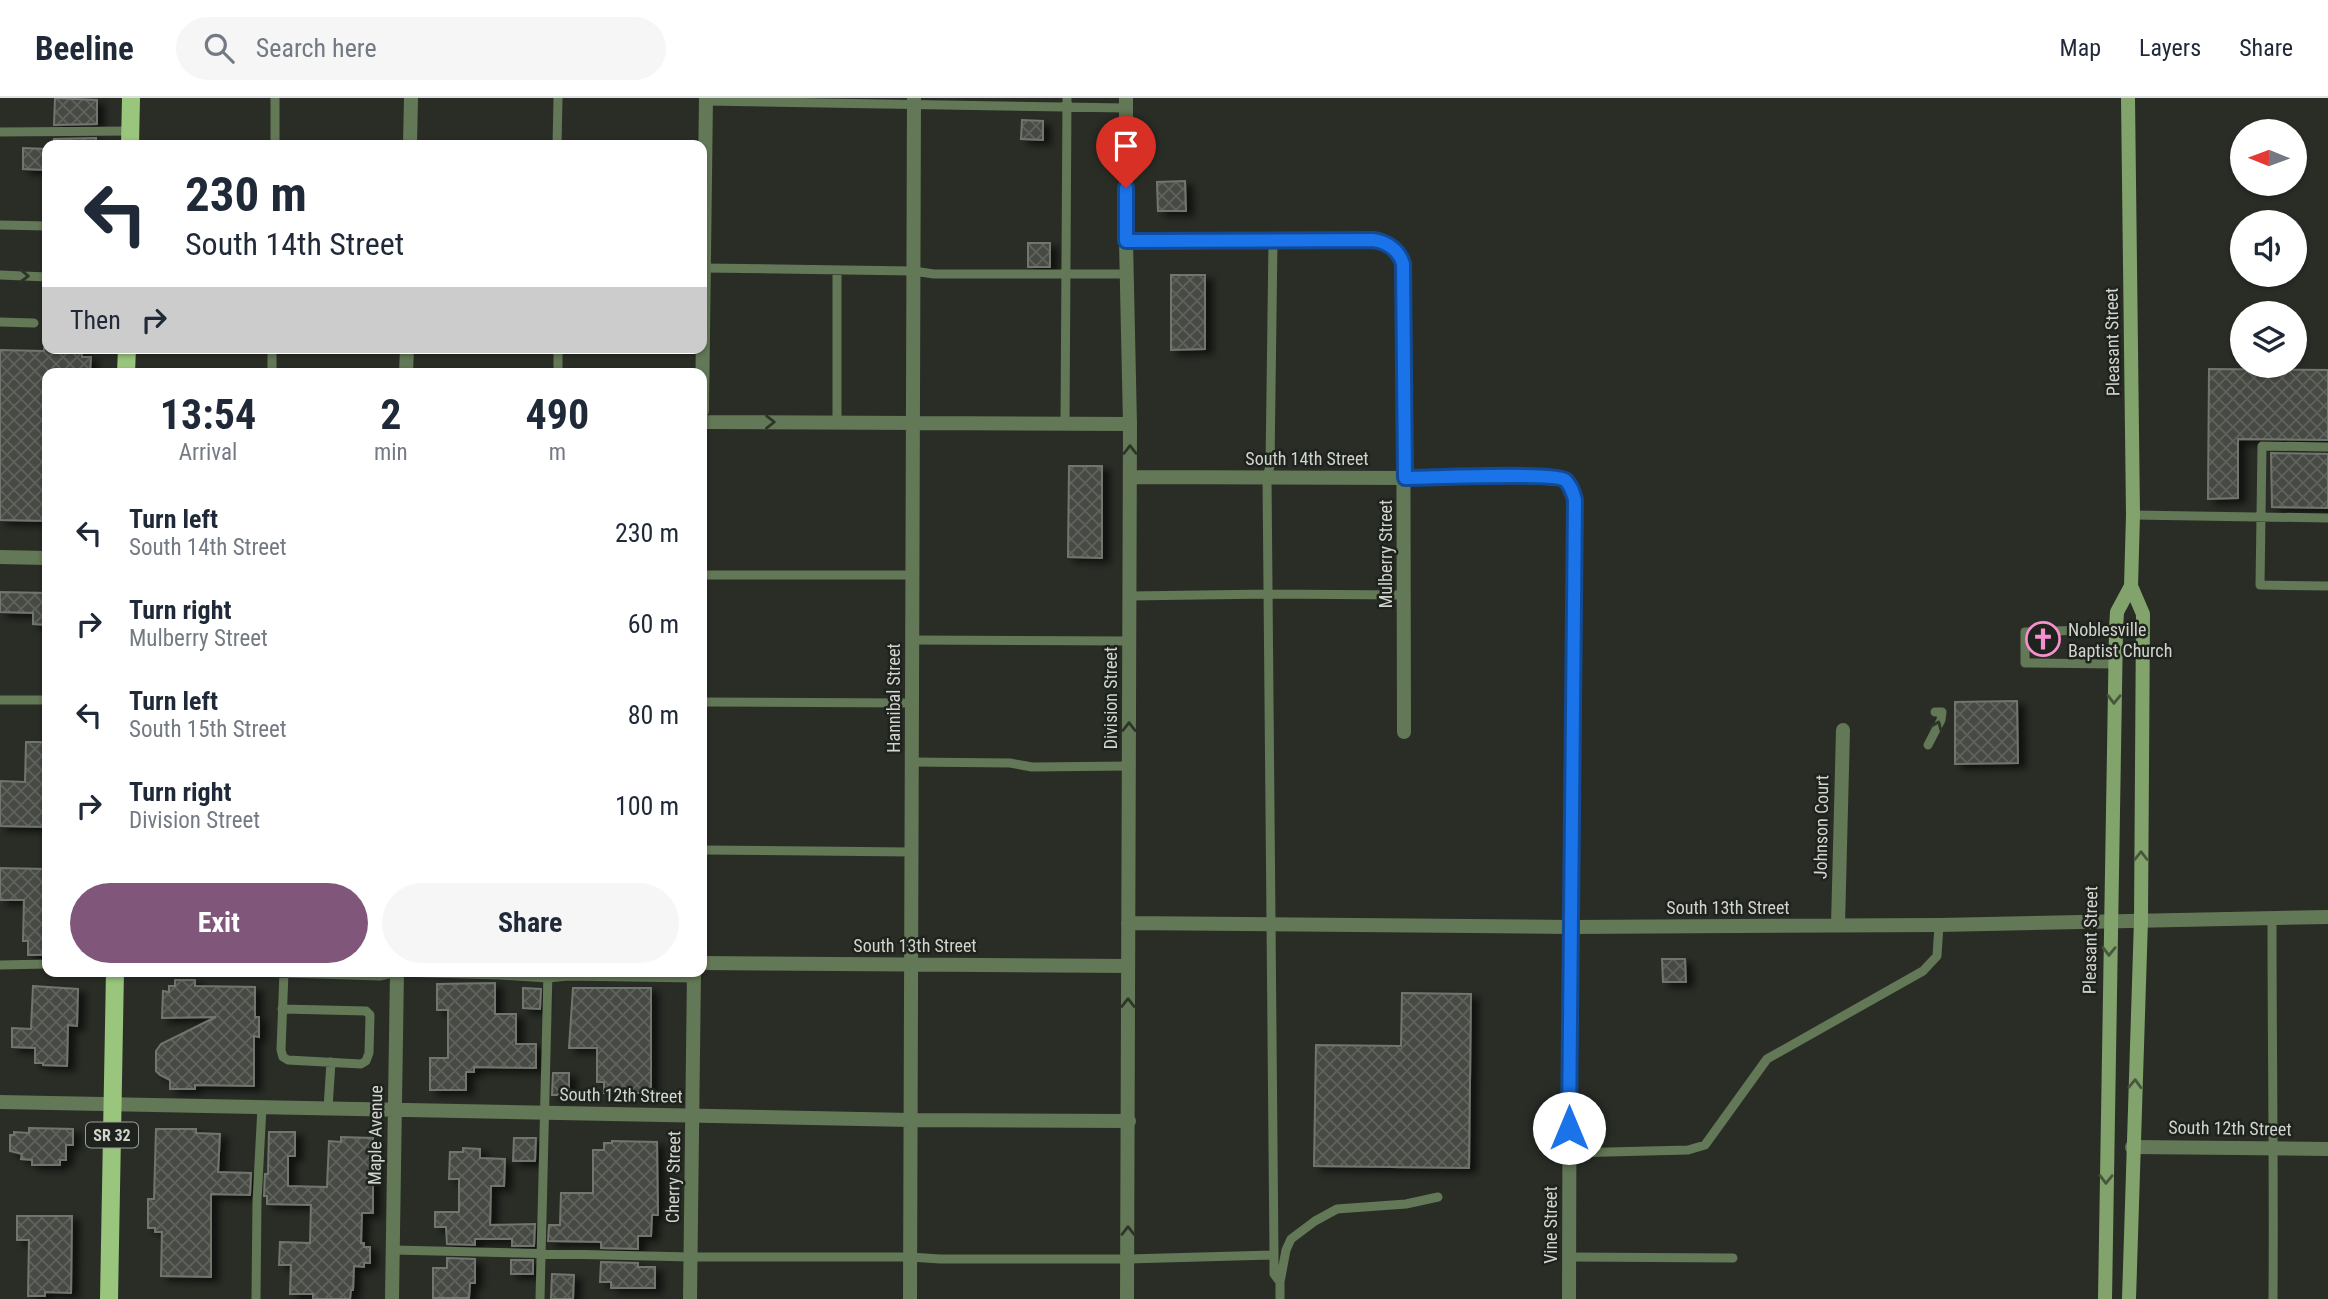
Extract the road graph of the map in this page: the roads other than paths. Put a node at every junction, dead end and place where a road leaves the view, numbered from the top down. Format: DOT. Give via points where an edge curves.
graph roads {
  1 [pos="131,98"];
  2 [pos="275,98"];
  3 [pos="411,98"];
  4 [pos="558,98"];
  5 [pos="2128,98"];
  6 [pos="706,99"];
  7 [pos="914,101"];
  8 [pos="1067,102"];
  9 [pos="1126,103"];
  10 [pos="0,132"];
  11 [pos="130,138"];
  12 [pos="275,140"];
  13 [pos="410,140"];
  14 [pos="557,140"];
  15 [pos="704,140"];
  16 [pos="0,225"];
  17 [pos="42,226"];
  18 [pos="1273,240"];
  19 [pos="1126,241"];
  20 [pos="707,268"];
  21 [pos="837,270"];
  22 [pos="913,271"];
  23 [pos="1066,274"];
  24 [pos="1127,274"];
  25 [pos="0,275"];
  26 [pos="42,277"];
  27 [pos="0,322"];
  28 [pos="34,323"];
  29 [pos="707,422"];
  30 [pos="837,422"];
  31 [pos="913,422"];
  32 [pos="1065,424"];
  33 [pos="1130,424"];
  34 [pos="2328,447"];
  35 [pos="1130,477"];
  36 [pos="1268,477"];
  37 [pos="1405,478"];
  38 [pos="1567,481"];
  39 [pos="2133,515"];
  40 [pos="2261,517"];
  41 [pos="2328,518"];
  42 [pos="0,557"];
  43 [pos="42,558"];
  44 [pos="707,575"];
  45 [pos="912,575"];
  46 [pos="2131,586"];
  47 [pos="2328,586"];
  48 [pos="1269,594"];
  49 [pos="1404,595"];
  50 [pos="1130,596"];
  51 [pos="2116,629"];
  52 [pos="912,640"];
  53 [pos="1129,641"];
  54 [pos="2115,664"];
  55 [pos="0,700"];
  56 [pos="42,700"];
  57 [pos="707,702"];
  58 [pos="912,703"];
  59 [pos="1935,712"];
  60 [pos="1843,730"];
  61 [pos="1404,732"];
  62 [pos="1928,745"];
  63 [pos="912,762"];
  64 [pos="1129,766"];
  65 [pos="707,850"];
  66 [pos="911,852"];
  67 [pos="2272,918"];
  68 [pos="2328,918"];
  69 [pos="2141,920"];
  70 [pos="2110,921"];
  71 [pos="1128,923"];
  72 [pos="1271,924"];
  73 [pos="1838,925"];
  74 [pos="1939,925"];
  75 [pos="1570,927"];
  76 [pos="707,963"];
  77 [pos="42,964"];
  78 [pos="911,964"];
  79 [pos="0,965"];
  80 [pos="1128,966"];
  81 [pos="115,977"];
  82 [pos="284,977"];
  83 [pos="397,977"];
  84 [pos="548,977"];
  85 [pos="694,977"];
  86 [pos="282,1009"];
  87 [pos="331,1062"];
  88 [pos="0,1101"];
  89 [pos="112,1103"];
  90 [pos="262,1107"];
  91 [pos="328,1108"];
  92 [pos="395,1110"];
  93 [pos="544,1113"];
  94 [pos="693,1116"];
  95 [pos="911,1120"];
  96 [pos="1129,1121"];
  97 [pos="2132,1147"];
  98 [pos="2274,1148"];
  99 [pos="2328,1149"];
  100 [pos="1569,1153"];
  101 [pos="1438,1196"];
  102 [pos="393,1250"];
  103 [pos="542,1252"];
  104 [pos="1274,1255"];
  105 [pos="691,1257"];
  106 [pos="910,1257"];
  107 [pos="1569,1257"];
  108 [pos="1733,1258"];
  109 [pos="1128,1259"];
  110 [pos="1280,1282"];
  111 [pos="110,1299"];
  112 [pos="256,1299"];
  113 [pos="392,1299"];
  114 [pos="540,1299"];
  115 [pos="690,1299"];
  116 [pos="910,1299"];
  117 [pos="1128,1299"];
  118 [pos="1280,1299"];
  119 [pos="1569,1299"];
  120 [pos="2105,1299"];
  121 [pos="2129,1299"];
  122 [pos="2273,1299"];
  1 -- 11 [label="main road"];
  2 -- 12 [label="lane"];
  3 -- 13 [label="street"];
  4 -- 14 [label="lane"];
  5 -- 39 [label="street, Pleasant Street"];
  6 -- 7 [label="lane"];
  6 -- 15 [label="street"];
  7 -- 8 [label="lane"];
  7 -- 22 [label="street, Hannibal Street"];
  8 -- 9 [label="lane"];
  8 -- 23 [label="lane"];
  9 -- 19 [label="street, Division Street"];
  10 -- 11 [label="lane"];
  16 -- 17 [label="lane"];
  18 -- 19 [label="street"];
  18 -- 36 [label="lane"];
  18 -- 37 [label="street, Mulberry Street" via="1373,240 1397,252 1403,264"];
  19 -- 24 [label="street, Division Street"];
  20 -- 21 [label="lane"];
  21 -- 22 [label="lane"];
  21 -- 30 [label="lane"];
  22 -- 23 [label="lane"];
  22 -- 31 [label="street, Hannibal Street"];
  23 -- 24 [label="lane"];
  23 -- 32 [label="lane"];
  24 -- 33 [label="street, Division Street"];
  25 -- 26 [label="lane, one-way"];
  27 -- 28 [label="lane"];
  29 -- 30 [label="street, one-way"];
  30 -- 31 [label="street"];
  31 -- 32 [label="street"];
  31 -- 45 [label="street, Hannibal Street"];
  32 -- 33 [label="street"];
  35 -- 33 [label="street, Division Street, one-way"];
  34 -- 40 [label="lane" via="2262,446"];
  35 -- 36 [label="street, South 14th Street"];
  35 -- 50 [label="street, Division Street"];
  36 -- 37 [label="street, South 14th Street"];
  36 -- 48 [label="lane"];
  37 -- 38 [label="street, South 14th Street" via="1508,476"];
  37 -- 49 [label="street, Mulberry Street"];
  38 -- 75 [label="street, Vine Street" via="1575,500"];
  39 -- 40 [label="lane"];
  39 -- 46 [label="street, Pleasant Street"];
  40 -- 41 [label="lane"];
  40 -- 47 [label="lane" via="2260,585"];
  42 -- 43 [label="street"];
  44 -- 45 [label="lane"];
  45 -- 52 [label="street, Hannibal Street"];
  46 -- 51 [label="street, Pleasant Street" via="2117,612"];
  69 -- 46 [label="street, Pleasant Street, one-way" via="2143,614"];
  48 -- 49 [label="lane"];
  48 -- 50 [label="lane"];
  48 -- 72 [label="lane"];
  49 -- 61 [label="street, Mulberry Street"];
  50 -- 53 [label="street, Division Street"];
  51 -- 54 [label="street, Pleasant Street"];
  51 -- 54 [label="lane" via="2025,632 2025,663"];
  52 -- 53 [label="lane"];
  52 -- 58 [label="street, Hannibal Street"];
  64 -- 53 [label="street, Division Street, one-way"];
  54 -- 70 [label="street, Pleasant Street, one-way"];
  55 -- 56 [label="lane"];
  57 -- 58 [label="lane"];
  58 -- 63 [label="street, Hannibal Street"];
  62 -- 59 [label="lane, one-way" via="1941,720 1942,712"];
  60 -- 73 [label="street, Johnson Court"];
  63 -- 64 [label="lane"];
  63 -- 66 [label="street, Hannibal Street"];
  64 -- 71 [label="street, Division Street"];
  65 -- 66 [label="lane"];
  66 -- 78 [label="street, Hannibal Street"];
  67 -- 68 [label="street, South 13th Street"];
  67 -- 69 [label="street, South 13th Street"];
  67 -- 98 [label="lane"];
  69 -- 70 [label="street, South 13th Street"];
  97 -- 69 [label="street, Pleasant Street, one-way"];
  70 -- 74 [label="street, South 13th Street"];
  70 -- 120 [label="street, Pleasant Street, one-way"];
  71 -- 72 [label="street, South 13th Street"];
  71 -- 80 [label="street, Division Street"];
  72 -- 75 [label="street, South 13th Street"];
  72 -- 104 [label="lane"];
  73 -- 74 [label="street, South 13th Street"];
  73 -- 75 [label="street, South 13th Street"];
  74 -- 100 [label="lane" via="1937,956 1923,971 1767,1059 1705,1144 1688,1150"];
  75 -- 100 [label="street, Vine Street"];
  76 -- 78 [label="street, South 13th Street"];
  77 -- 79 [label="lane"];
  78 -- 80 [label="street, South 13th Street"];
  78 -- 95 [label="street, Hannibal Street"];
  96 -- 80 [label="street, Division Street, one-way"];
  81 -- 89 [label="main road, SR 32"];
  82 -- 86 [label="lane"];
  83 -- 92 [label="street, Maple Avenue"];
  84 -- 93 [label="lane"];
  85 -- 94 [label="street, Cherry Street"];
  86 -- 87 [label="lane" via="283,1057"];
  86 -- 87 [label="lane" via="366,1011 370,1016 366,1061"];
  87 -- 91 [label="lane"];
  88 -- 89 [label="street, South 12th Street"];
  89 -- 90 [label="street, South 12th Street"];
  89 -- 111 [label="main road, SR 32"];
  90 -- 91 [label="street, South 12th Street"];
  90 -- 112 [label="lane"];
  91 -- 92 [label="street, South 12th Street"];
  92 -- 93 [label="street, South 12th Street"];
  92 -- 102 [label="street, Maple Avenue"];
  93 -- 94 [label="street, South 12th Street"];
  93 -- 103 [label="lane"];
  94 -- 95 [label="street, South 12th Street"];
  94 -- 105 [label="street, Cherry Street"];
  95 -- 96 [label="street, South 12th Street"];
  95 -- 106 [label="street, Hannibal Street"];
  109 -- 96 [label="street, Division Street, one-way"];
  97 -- 98 [label="street, South 12th Street"];
  97 -- 121 [label="street, Pleasant Street"];
  98 -- 99 [label="street, South 12th Street"];
  98 -- 122 [label="lane"];
  100 -- 107 [label="street, Vine Street"];
  101 -- 110 [label="lane" via="1406,1204 1337,1209 1291,1239"];
  102 -- 103 [label="lane"];
  102 -- 113 [label="street, Maple Avenue"];
  103 -- 105 [label="lane"];
  103 -- 114 [label="lane"];
  104 -- 109 [label="lane"];
  104 -- 110 [label="lane" via="1274,1274"];
  105 -- 106 [label="lane"];
  105 -- 115 [label="street, Cherry Street"];
  106 -- 109 [label="lane"];
  106 -- 116 [label="street, Hannibal Street"];
  107 -- 108 [label="lane"];
  107 -- 119 [label="street, Vine Street"];
  109 -- 117 [label="street, Division Street"];
  110 -- 118 [label="lane"];
}
